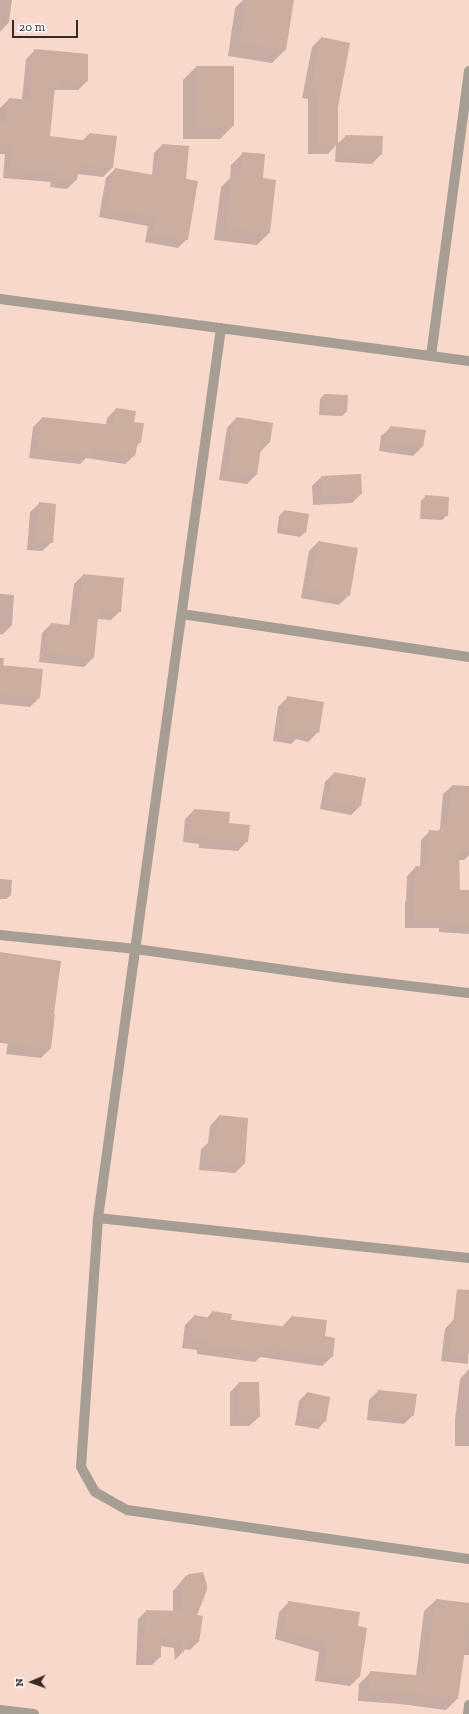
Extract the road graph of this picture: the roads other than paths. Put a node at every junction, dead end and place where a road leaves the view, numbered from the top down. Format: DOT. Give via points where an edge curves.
graph roads {
  1 [pos="469,71"];
  2 [pos="0,299"];
  3 [pos="221,328"];
  4 [pos="431,356"];
  5 [pos="469,361"];
  6 [pos="182,614"];
  7 [pos="469,657"];
  8 [pos="0,935"];
  9 [pos="136,949"];
  10 [pos="469,993"];
  11 [pos="98,1218"];
  12 [pos="469,1258"];
  13 [pos="469,1559"];
  14 [pos="469,1705"];
  15 [pos="0,1710"];
  16 [pos="34,1714"];
  17 [pos="468,1714"];
  1 -- 4 [label="street"];
  2 -- 3 [label="street"];
  3 -- 4 [label="street"];
  3 -- 6 [label="street"];
  4 -- 5 [label="street"];
  6 -- 7 [label="street"];
  6 -- 9 [label="street"];
  8 -- 9 [label="street"];
  9 -- 10 [label="street"];
  9 -- 11 [label="street"];
  11 -- 12 [label="street"];
  11 -- 13 [label="street" via="81,1467 95,1492 127,1510"];
  14 -- 17 [label="street"];
  15 -- 16 [label="street"];
}
